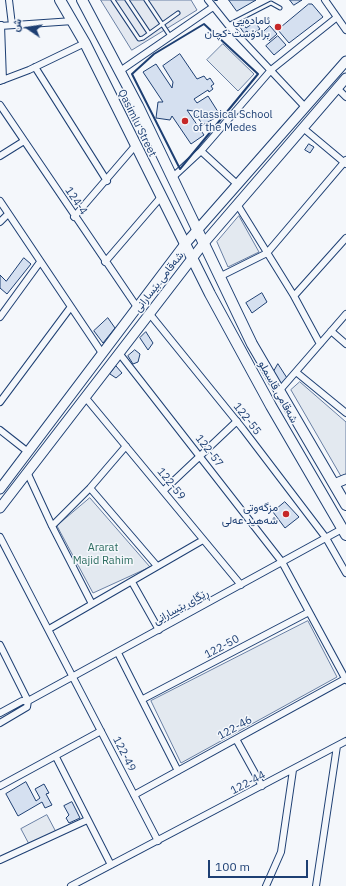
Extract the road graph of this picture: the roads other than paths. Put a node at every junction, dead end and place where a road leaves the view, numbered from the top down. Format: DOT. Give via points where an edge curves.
graph roads {
  1 [pos="8,0"];
  2 [pos="60,0"];
  3 [pos="82,0"];
  4 [pos="113,0"];
  5 [pos="127,0"];
  6 [pos="146,0"];
  7 [pos="208,0"];
  8 [pos="325,0"];
  9 [pos="213,7"];
  10 [pos="280,8"];
  11 [pos="178,13"];
  12 [pos="336,18"];
  13 [pos="72,21"];
  14 [pos="162,24"];
  15 [pos="1,25"];
  16 [pos="12,25"];
  17 [pos="228,25"];
  18 [pos="346,30"];
  19 [pos="149,33"];
  20 [pos="170,36"];
  21 [pos="85,43"];
  22 [pos="346,60"];
  23 [pos="35,67"];
  24 [pos="271,70"];
  25 [pos="120,71"];
  26 [pos="346,78"];
  27 [pos="2,80"];
  28 [pos="337,88"];
  29 [pos="346,97"];
  30 [pos="0,105"];
  31 [pos="306,108"];
  32 [pos="303,128"];
  33 [pos="24,141"];
  34 [pos="135,146"];
  35 [pos="200,150"];
  36 [pos="0,156"];
  37 [pos="345,162"];
  38 [pos="257,164"];
  39 [pos="265,171"];
  40 [pos="172,178"];
  41 [pos="107,181"];
  42 [pos="238,185"];
  43 [pos="160,197"];
  44 [pos="0,201"];
  45 [pos="237,204"];
  46 [pos="8,214"];
  47 [pos="74,217"];
  48 [pos="0,222"];
  49 [pos="198,229"];
  50 [pos="346,238"];
  51 [pos="204,243"];
  52 [pos="185,244"];
  53 [pos="266,253"];
  54 [pos="192,258"];
  55 [pos="40,262"];
  56 [pos="106,262"];
  57 [pos="219,277"];
  58 [pos="294,296"];
  59 [pos="137,307"];
  60 [pos="70,308"];
  61 [pos="149,313"];
  62 [pos="346,314"];
  63 [pos="0,317"];
  64 [pos="331,331"];
  65 [pos="320,344"];
  66 [pos="346,344"];
  67 [pos="102,353"];
  68 [pos="119,353"];
  69 [pos="296,372"];
  70 [pos="280,390"];
  71 [pos="85,397"];
  72 [pos="0,402"];
  73 [pos="346,413"];
  74 [pos="237,421"];
  75 [pos="0,430"];
  76 [pos="126,446"];
  77 [pos="28,452"];
  78 [pos="201,456"];
  79 [pos="27,472"];
  80 [pos="346,479"];
  81 [pos="7,480"];
  82 [pos="334,484"];
  83 [pos="16,487"];
  84 [pos="90,488"];
  85 [pos="0,489"];
  86 [pos="163,491"];
  87 [pos="346,505"];
  88 [pos="0,508"];
  89 [pos="52,526"];
  90 [pos="344,532"];
  91 [pos="0,537"];
  92 [pos="326,538"];
  93 [pos="203,540"];
  94 [pos="282,562"];
  95 [pos="157,566"];
  96 [pos="346,573"];
  97 [pos="132,582"];
  98 [pos="241,585"];
  99 [pos="92,604"];
  100 [pos="309,612"];
  101 [pos="49,629"];
  102 [pos="159,630"];
  103 [pos="0,645"];
  104 [pos="118,653"];
  105 [pos="73,676"];
  106 [pos="346,679"];
  107 [pos="143,699"];
  108 [pos="28,700"];
  109 [pos="0,713"];
  110 [pos="0,723"];
  111 [pos="101,731"];
  112 [pos="236,739"];
  113 [pos="346,741"];
  114 [pos="337,746"];
  115 [pos="56,757"];
  116 [pos="293,770"];
  117 [pos="178,771"];
  118 [pos="0,786"];
  119 [pos="262,786"];
  120 [pos="134,795"];
  121 [pos="87,820"];
  122 [pos="158,841"];
  123 [pos="0,860"];
  124 [pos="111,866"];
  125 [pos="71,886"];
  126 [pos="266,886"];
  127 [pos="316,886"];
  1 -- 16 [label="street"];
  2 -- 13 [label="main road, Qasimlu Street"];
  3 -- 25 [label="main road, Qasimlu Street"];
  4 -- 19 [label="lane" via="137,38 141,39"];
  5 -- 19 [label="lane"];
  6 -- 14 [label="lane"];
  7 -- 9 [label="street"];
  8 -- 12 [label="street"];
  9 -- 17 [label="street"];
  9 -- 20 [label="street"];
  10 -- 17 [label="lane" via="271,3"];
  11 -- 14 [label="lane"];
  12 -- 18 [label="street"];
  12 -- 24 [label="street"];
  13 -- 16 [label="street"];
  13 -- 21 [label="main road, Qasimlu Street"];
  14 -- 19 [label="lane"];
  14 -- 20 [label="lane"];
  15 -- 16 [label="street"];
  15 -- 27 [label="street"];
  17 -- 24 [label="street"];
  20 -- 25 [label="street"];
  21 -- 23 [label="street"];
  21 -- 34 [label="main road, Qasimlu Street"];
  22 -- 31 [label="main road, شەقامی بێسارانی"];
  23 -- 27 [label="street"];
  23 -- 41 [label="street"];
  24 -- 31 [label="street"];
  24 -- 35 [label="street"];
  25 -- 40 [label="main road, Qasimlu Street"];
  26 -- 28 [label="main road, شەقامی بێسارانی"];
  28 -- 29 [label="street"];
  28 -- 32 [label="main road, شەقامی بێسارانی"];
  30 -- 33 [label="street, 124-4"];
  31 -- 38 [label="main road, شەقامی بێسارانی"];
  32 -- 37 [label="street"];
  32 -- 39 [label="main road, شەقامی بێسارانی"];
  33 -- 36 [label="street"];
  33 -- 47 [label="street, 124-4"];
  34 -- 41 [label="street"];
  34 -- 43 [label="main road, Qasimlu Street"];
  35 -- 40 [label="street"];
  35 -- 42 [label="street"];
  37 -- 53 [label="street"];
  38 -- 39 [label="main road"];
  38 -- 42 [label="main road, شەقامی بێسارانی"];
  39 -- 45 [label="main road, شەقامی بێسارانی"];
  40 -- 49 [label="main road, Qasimlu Street"];
  41 -- 47 [label="street"];
  42 -- 49 [label="main road, شەقامی بێسارانی"];
  43 -- 52 [label="main road, Qasimlu Street"];
  43 -- 56 [label="street"];
  44 -- 46 [label="street"];
  45 -- 51 [label="main road, شەقامی بێسارانی"];
  45 -- 53 [label="street"];
  46 -- 48 [label="street"];
  46 -- 55 [label="street"];
  47 -- 56 [label="street, 124-4"];
  49 -- 51 [label="main road, Qasimlu Street"];
  49 -- 52 [label="main road, شەقامی بێسارانی"];
  50 -- 58 [label="street"];
  51 -- 54 [label="main road, شەقامی بێسارانی"];
  51 -- 57 [label="main road, شەقامی قاسملو"];
  52 -- 54 [label="main road, Qasimlu Street"];
  52 -- 59 [label="main road, شەقامی بێسارانی"];
  53 -- 57 [label="street"];
  53 -- 58 [label="street"];
  54 -- 61 [label="main road, شەقامی بێسارانی"];
  54 -- 90 [label="main road, شەقامی قاسملو"];
  55 -- 60 [label="street"];
  55 -- 63 [label="street"];
  56 -- 59 [label="street, 124-4"];
  57 -- 70 [label="main road, شەقامی قاسملو" via="252,344"];
  58 -- 65 [label="street"];
  59 -- 67 [label="main road, شەقامی بێسارانی"];
  60 -- 67 [label="street"];
  60 -- 72 [label="street"];
  61 -- 68 [label="main road, شەقامی بێسارانی"];
  61 -- 74 [label="street, 122-55"];
  62 -- 64 [label="street"];
  64 -- 65 [label="street"];
  64 -- 66 [label="street"];
  65 -- 69 [label="street"];
  67 -- 77 [label="main road, شەقامی بێسارانی"];
  68 -- 71 [label="main road, شەقامی بێسارانی"];
  68 -- 78 [label="street, 122-57"];
  69 -- 70 [label="street"];
  69 -- 73 [label="street"];
  70 -- 82 [label="main road, شەقامی قاسملو"];
  71 -- 76 [label="street, 122-59"];
  71 -- 79 [label="main road, شەقامی بێسارانی"];
  74 -- 78 [label="street"];
  74 -- 92 [label="street, 122-55"];
  75 -- 77 [label="street"];
  76 -- 84 [label="street"];
  76 -- 86 [label="street, 122-59"];
  77 -- 81 [label="main road, شەقامی بێسارانی"];
  78 -- 86 [label="street"];
  78 -- 94 [label="street, 122-57"];
  79 -- 83 [label="main road, شەقامی بێسارانی"];
  79 -- 89 [label="street"];
  80 -- 82 [label="main road"];
  81 -- 83 [label="main road"];
  81 -- 85 [label="main road, شەقامی بێسارانی"];
  82 -- 87 [label="main road, شەقامی قاسملو"];
  83 -- 88 [label="main road, شەقامی بێسارانی"];
  84 -- 89 [label="street"];
  84 -- 95 [label="street"];
  86 -- 93 [label="street, 122-59"];
  89 -- 99 [label="street"];
  90 -- 92 [label="street, ڕێگای بێسارانی"];
  91 -- 101 [label="street, 122-49"];
  92 -- 94 [label="street, ڕێگای بێسارانی"];
  92 -- 96 [label="street, 122-55"];
  93 -- 95 [label="street"];
  93 -- 98 [label="street, 122-59"];
  94 -- 98 [label="street, ڕێگای بێسارانی"];
  94 -- 100 [label="street, 122-57"];
  95 -- 97 [label="street"];
  97 -- 99 [label="street"];
  97 -- 102 [label="street"];
  98 -- 102 [label="street, ڕێگای بێسارانی"];
  99 -- 101 [label="street"];
  100 -- 106 [label="street, 122-57"];
  100 -- 107 [label="street, 122-50"];
  101 -- 105 [label="street, 122-49"];
  102 -- 104 [label="street, ڕێگای بێسارانی"];
  103 -- 108 [label="street"];
  104 -- 105 [label="street, ڕێگای بێسارانی"];
  104 -- 107 [label="street"];
  105 -- 108 [label="street, ڕێگای بێسارانی"];
  105 -- 111 [label="street, 122-49"];
  106 -- 112 [label="street, 122-46"];
  107 -- 117 [label="street"];
  108 -- 109 [label="street, ڕێگای بێسارانی"];
  108 -- 110 [label="street, ڕێگای بێسارانی" via="27,707"];
  111 -- 115 [label="street"];
  111 -- 120 [label="street, 122-49"];
  112 -- 117 [label="street, 122-46"];
  112 -- 119 [label="street"];
  113 -- 114 [label="street, 122-44"];
  114 -- 116 [label="street, 122-44"];
  114 -- 127 [label="street"];
  115 -- 118 [label="street"];
  115 -- 121 [label="street"];
  116 -- 119 [label="street, 122-44"];
  116 -- 126 [label="street" via="281,852"];
  117 -- 120 [label="street, 122-46"];
  119 -- 122 [label="street, 122-44"];
  120 -- 122 [label="street, 122-49"];
  121 -- 123 [label="street"];
  121 -- 124 [label="street"];
  122 -- 124 [label="street, 122-44"];
  124 -- 125 [label="street, 122-44"];
}
